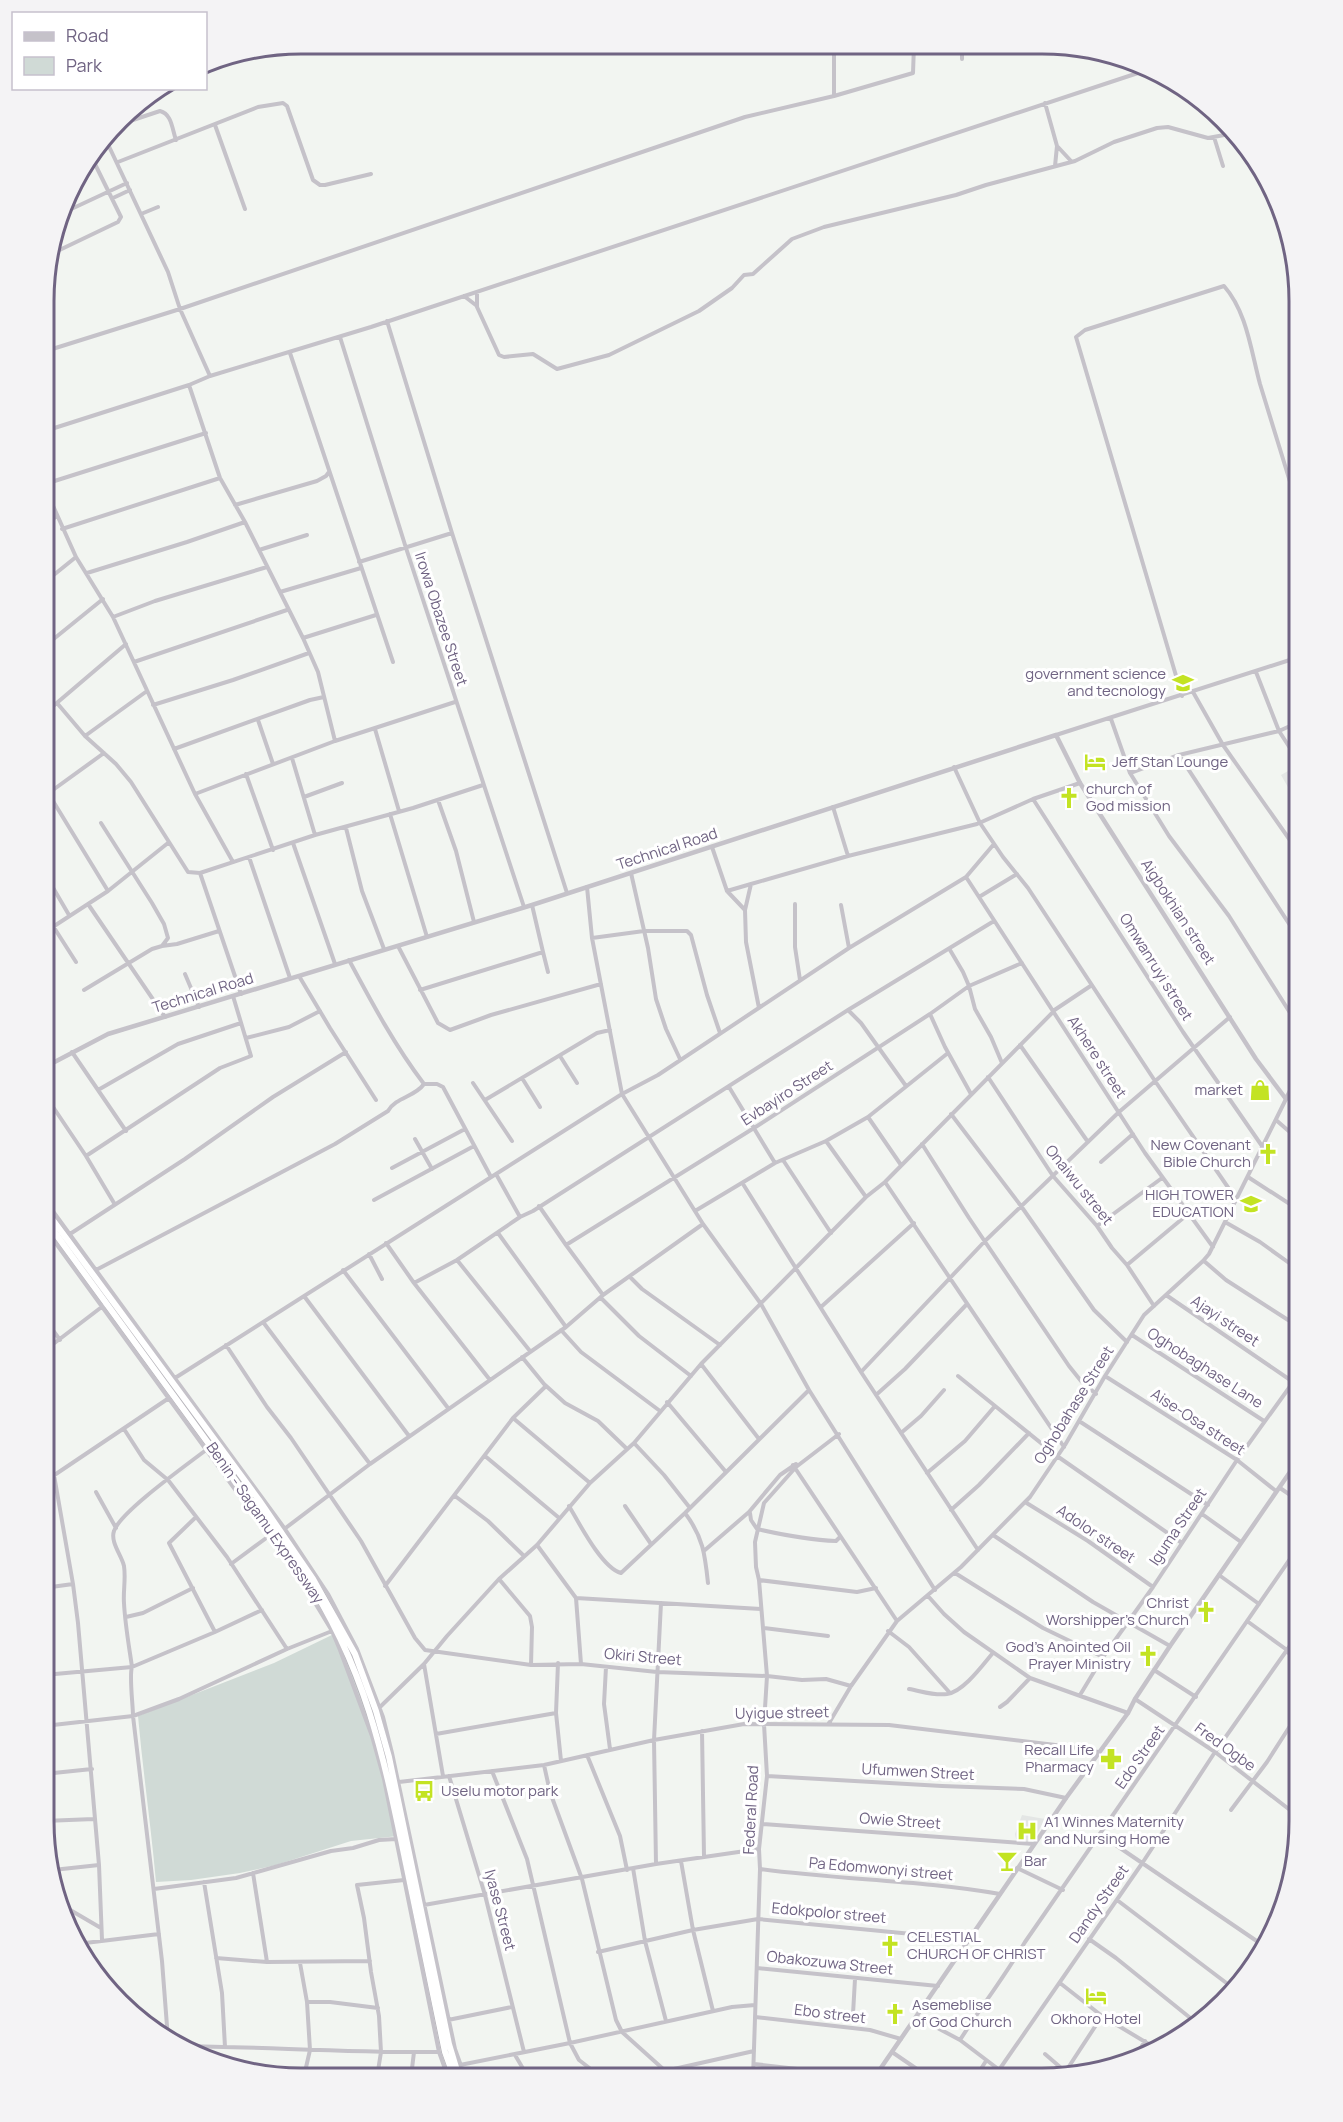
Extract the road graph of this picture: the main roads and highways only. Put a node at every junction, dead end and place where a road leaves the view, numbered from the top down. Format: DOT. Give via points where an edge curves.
graph roads {
  1 [pos="54,1221"];
  2 [pos="54,1232"];
  3 [pos="305,1571"];
  4 [pos="451,2068"];
  5 [pos="456,2068"];
  1 -- 3 [label="highway" via="283,1530"];
  2 -- 3 [label="highway, Benin - Sagamu Expressway"];
  3 -- 4 [label="highway, Benin - Sagamu Expressway" via="347,1652 375,1727"];
  3 -- 5 [label="highway" via="329,1604 355,1654 380,1724"];
}
